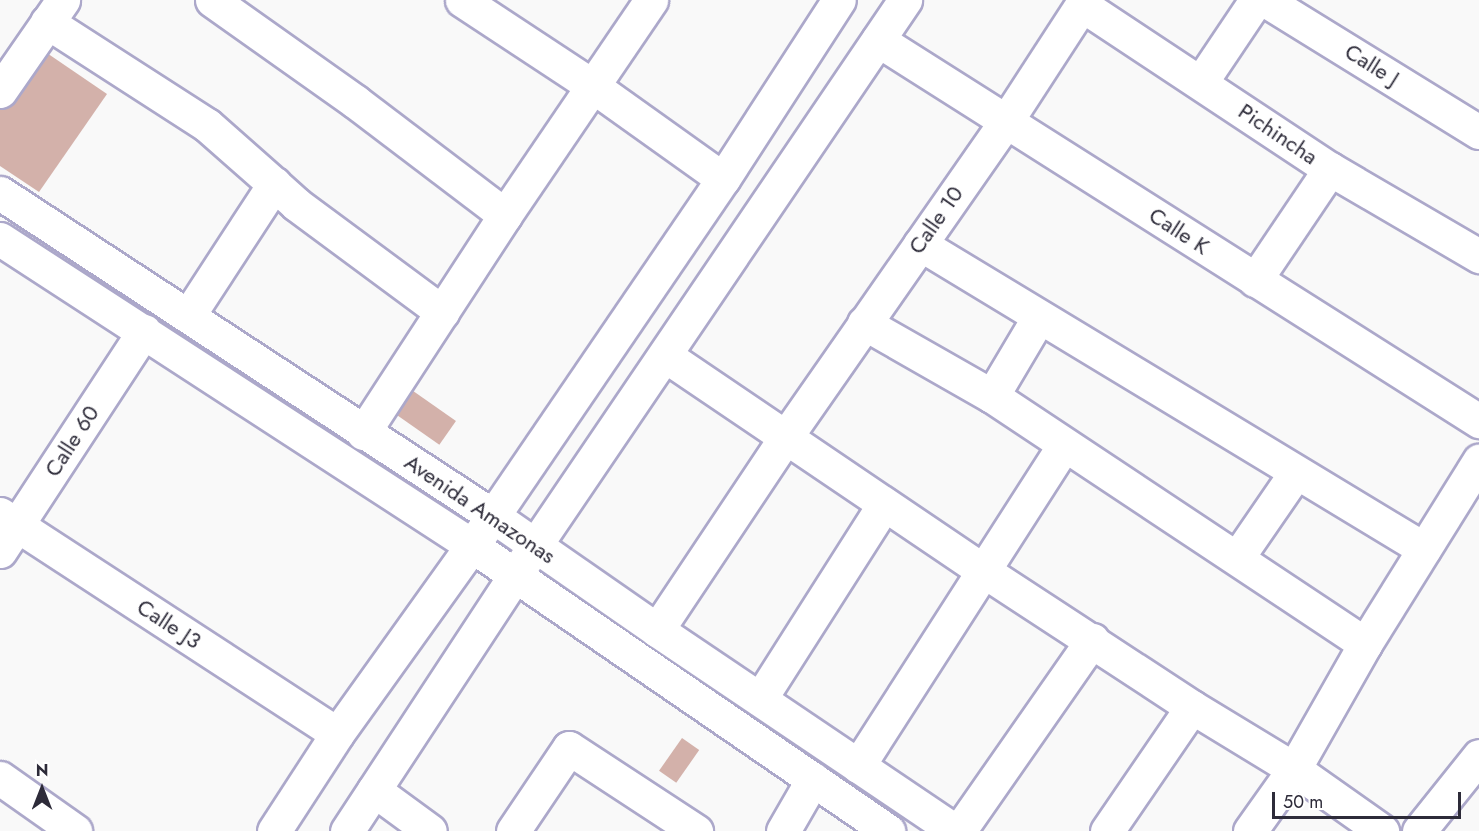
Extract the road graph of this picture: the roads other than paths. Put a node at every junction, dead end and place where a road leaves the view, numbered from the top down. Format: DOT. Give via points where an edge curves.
graph roads {
  1 [pos="212,0"];
  2 [pos="462,0"];
  3 [pos="651,0"];
  4 [pos="839,0"];
  5 [pos="905,0"];
  6 [pos="1257,0"];
  7 [pos="1264,0"];
  8 [pos="1084,2"];
  9 [pos="55,11"];
  10 [pos="878,40"];
  11 [pos="1201,82"];
  12 [pos="594,87"];
  13 [pos="0,91"];
  14 [pos="1007,120"];
  15 [pos="1479,132"];
  16 [pos="1330,169"];
  17 [pos="723,179"];
  18 [pos="274,184"];
  19 [pos="0,193"];
  20 [pos="505,215"];
  21 [pos="0,239"];
  22 [pos="920,243"];
  23 [pos="1479,256"];
  24 [pos="1255,280"];
  25 [pos="442,312"];
  26 [pos="188,316"];
  27 [pos="1039,317"];
  28 [pos="864,323"];
  29 [pos="144,331"];
  30 [pos="666,356"];
  31 [pos="992,396"];
  32 [pos="1479,421"];
  33 [pos="363,433"];
  34 [pos="785,438"];
  35 [pos="1064,445"];
  36 [pos="1479,461"];
  37 [pos="1296,472"];
  38 [pos="884,504"];
  39 [pos="493,516"];
  40 [pos="6,530"];
  41 [pos="471,545"];
  42 [pos="536,545"];
  43 [pos="1424,549"];
  44 [pos="1237,558"];
  45 [pos="984,571"];
  46 [pos="515,574"];
  47 [pos="657,630"];
  48 [pos="1092,640"];
  49 [pos="1365,644"];
  50 [pos="760,699"];
  51 [pos="1192,706"];
  52 [pos="337,734"];
  53 [pos="1479,756"];
  54 [pos="858,766"];
  55 [pos="1294,769"];
  56 [pos="0,778"];
  57 [pos="813,779"];
  58 [pos="374,790"];
  59 [pos="75,831"];
  60 [pos="273,831"];
  61 [pos="346,831"];
  62 [pos="430,831"];
  63 [pos="513,831"];
  64 [pos="696,831"];
  65 [pos="783,831"];
  66 [pos="888,831"];
  67 [pos="957,831"];
  68 [pos="1107,831"];
  69 [pos="1250,831"];
  70 [pos="1382,831"];
  71 [pos="1419,831"];
  1 -- 20 [label="street"];
  2 -- 12 [label="street"];
  3 -- 12 [label="street"];
  4 -- 17 [label="street"];
  5 -- 10 [label="street"];
  6 -- 11 [label="street"];
  7 -- 15 [label="street, Calle J"];
  8 -- 11 [label="street, Pichincha"];
  8 -- 14 [label="street, Calle 10"];
  9 -- 13 [label="street"];
  9 -- 18 [label="street" via="207,125"];
  10 -- 14 [label="street, Calle K"];
  10 -- 30 [label="street"];
  11 -- 16 [label="street, Pichincha"];
  12 -- 17 [label="street"];
  12 -- 20 [label="street"];
  14 -- 22 [label="street, Calle 10"];
  14 -- 24 [label="street, Calle K"];
  16 -- 23 [label="street, Pichincha"];
  16 -- 24 [label="street"];
  17 -- 39 [label="street"];
  18 -- 25 [label="street"];
  18 -- 26 [label="street"];
  19 -- 26 [label="street, Avenida Amazonas"];
  20 -- 25 [label="street"];
  21 -- 29 [label="street, Avenida Amazonas"];
  22 -- 27 [label="street"];
  22 -- 28 [label="street, Calle 10"];
  24 -- 32 [label="street, Calle K"];
  25 -- 33 [label="street"];
  26 -- 33 [label="street, Avenida Amazonas"];
  27 -- 31 [label="street"];
  27 -- 37 [label="street"];
  28 -- 31 [label="street"];
  28 -- 34 [label="street, Calle 10"];
  29 -- 40 [label="street, Calle 60"];
  29 -- 41 [label="street, Avenida Amazonas"];
  30 -- 34 [label="street"];
  30 -- 42 [label="street"];
  31 -- 35 [label="street"];
  33 -- 39 [label="street, Avenida Amazonas"];
  34 -- 38 [label="street"];
  34 -- 47 [label="street, Calle 10"];
  35 -- 44 [label="street"];
  35 -- 45 [label="street"];
  36 -- 43 [label="street"];
  37 -- 43 [label="street"];
  37 -- 44 [label="street"];
  38 -- 45 [label="street"];
  38 -- 50 [label="street"];
  39 -- 41 [label="street"];
  39 -- 42 [label="street, Avenida Amazonas"];
  40 -- 52 [label="street, Calle J3"];
  41 -- 46 [label="street, Avenida Amazonas"];
  41 -- 52 [label="street"];
  42 -- 46 [label="street"];
  42 -- 47 [label="street, Avenida Amazonas"];
  43 -- 49 [label="street"];
  44 -- 49 [label="street"];
  45 -- 48 [label="street"];
  45 -- 54 [label="street"];
  46 -- 57 [label="street, Avenida Amazonas"];
  46 -- 58 [label="street"];
  47 -- 50 [label="street, Avenida Amazonas"];
  48 -- 51 [label="street"];
  48 -- 67 [label="street"];
  49 -- 55 [label="street"];
  50 -- 54 [label="street, Avenida Amazonas"];
  51 -- 55 [label="street"];
  51 -- 68 [label="street"];
  52 -- 60 [label="street"];
  53 -- 71 [label="street"];
  54 -- 67 [label="street, Avenida Amazonas"];
  55 -- 69 [label="street"];
  55 -- 70 [label="street"];
  56 -- 59 [label="street"];
  57 -- 65 [label="street"];
  57 -- 66 [label="street, Avenida Amazonas"];
  58 -- 61 [label="street"];
  58 -- 62 [label="street"];
  63 -- 64 [label="street" via="569,748"];
}
